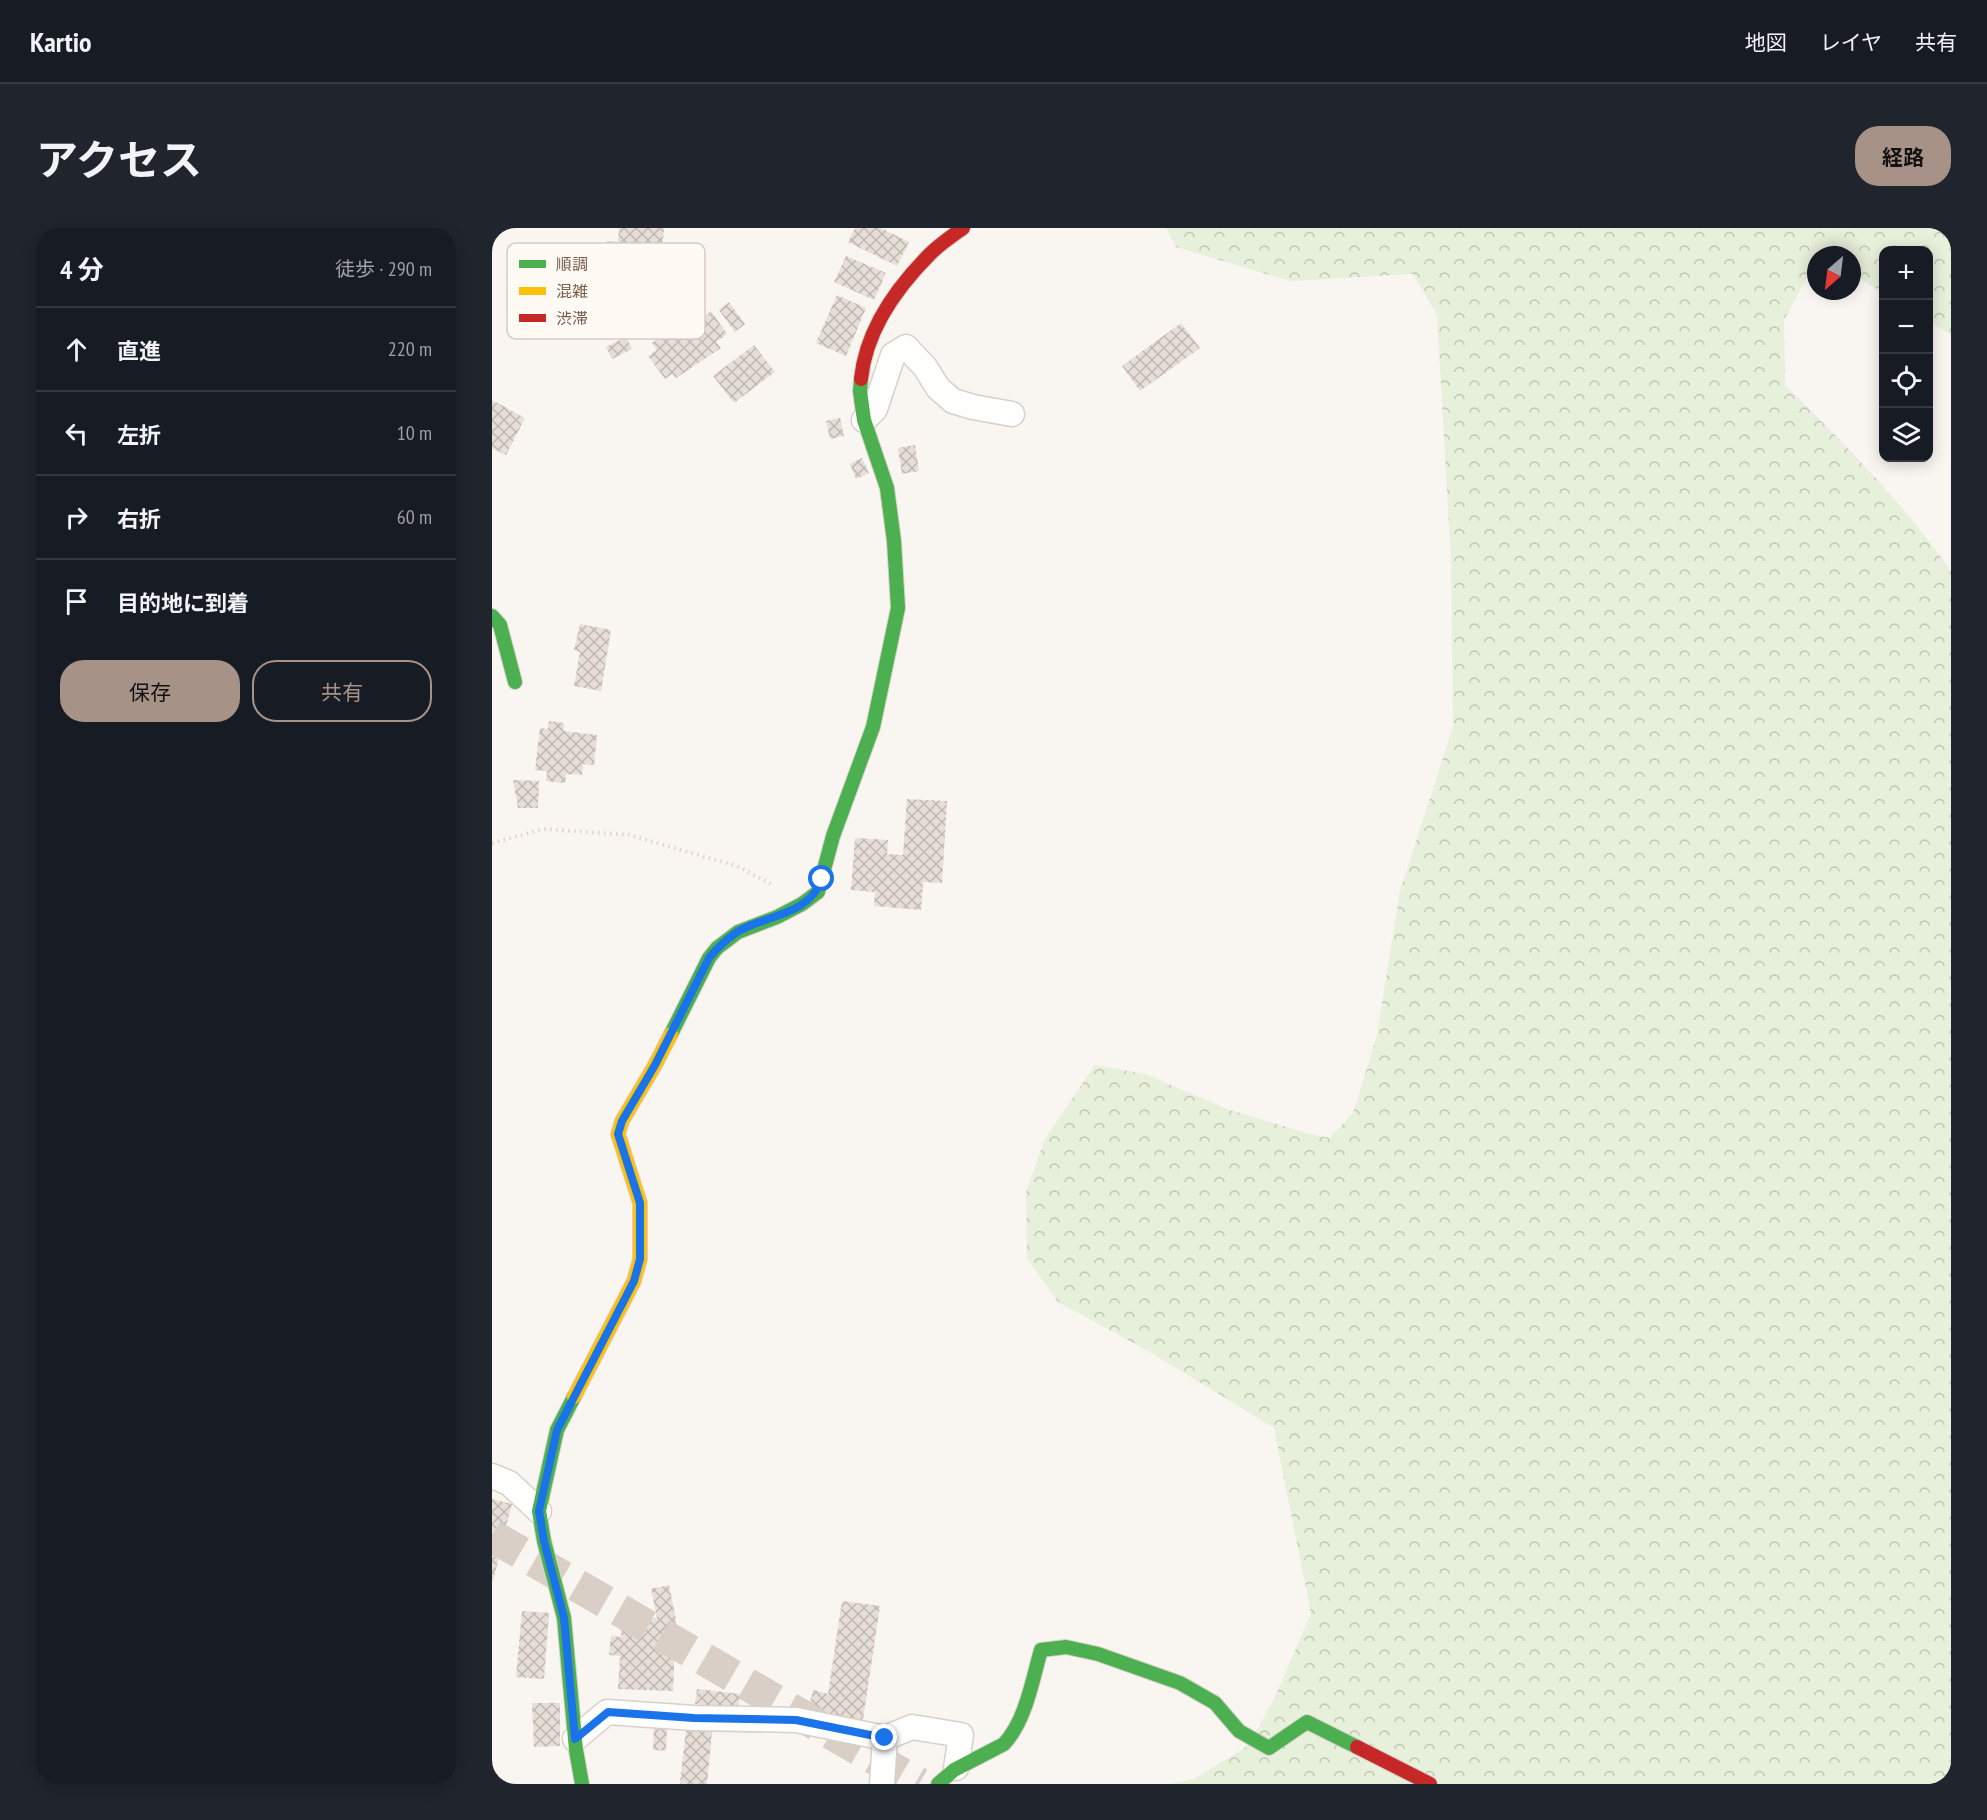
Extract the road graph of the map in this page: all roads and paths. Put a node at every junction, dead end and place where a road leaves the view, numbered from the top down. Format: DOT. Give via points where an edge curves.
graph roads {
  1 [pos="963,228"];
  2 [pos="1012,414"];
  3 [pos="864,420"];
  4 [pos="492,616"];
  5 [pos="514,682"];
  6 [pos="492,843"];
  7 [pos="773,885"];
  8 [pos="492,1476"];
  9 [pos="539,1511"];
  10 [pos="885,1738"];
  11 [pos="575,1739"];
  12 [pos="956,1768"];
  13 [pos="582,1784"];
  14 [pos="882,1784"];
  15 [pos="938,1784"];
  16 [pos="1430,1784"];
  1 -- 3 [label="street" via="932,253 894,296 873,332 863,361 860,391"];
  2 -- 3 [label="street" via="953,401 906,347 892,355 875,409"];
  3 -- 9 [label="street" via="886,488 898,608 873,727 833,836 818,892 777,917 738,932 717,948 622,1121 618,1134 640,1203 640,1259 634,1281 557,1430"];
  4 -- 5 [label="street" via="500,626"];
  6 -- 7 [label="path" via="544,829 629,835 737,866"];
  8 -- 9 [label="street" via="509,1483"];
  9 -- 11 [label="street" via="564,1618"];
  10 -- 11 [label="street" via="796,1720 608,1712"];
  10 -- 12 [label="street" via="912,1727 961,1736"];
  10 -- 14 [label="street"];
  11 -- 13 [label="street"];
  12 -- 15 [label="street"];
  12 -- 16 [label="street" via="1005,1744 1015,1733 1041,1650 1066,1647 1180,1683 1215,1703 1239,1731 1269,1748 1307,1722"];
}
